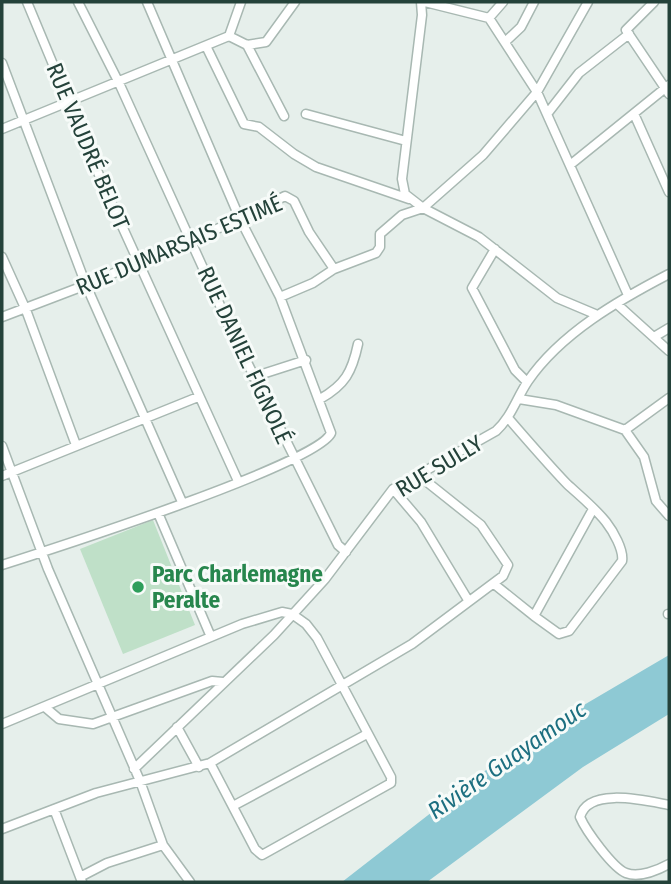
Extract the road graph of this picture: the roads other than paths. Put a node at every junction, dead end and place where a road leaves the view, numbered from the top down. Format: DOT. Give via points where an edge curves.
graph roads {
  1 [pos="27,2"];
  2 [pos="78,2"];
  3 [pos="147,2"];
  4 [pos="241,2"];
  5 [pos="295,2"];
  6 [pos="423,2"];
  7 [pos="503,2"];
  8 [pos="534,2"];
  9 [pos="589,2"];
  10 [pos="654,2"];
  11 [pos="489,18"];
  12 [pos="629,34"];
  13 [pos="229,36"];
  14 [pos="505,42"];
  15 [pos="206,46"];
  16 [pos="247,46"];
  17 [pos="173,60"];
  18 [pos="2,62"];
  19 [pos="119,83"];
  20 [pos="668,89"];
  21 [pos="537,92"];
  22 [pos="71,103"];
  23 [pos="306,114"];
  24 [pos="547,114"];
  25 [pos="284,116"];
  26 [pos="635,116"];
  27 [pos="24,121"];
  28 [pos="2,129"];
  29 [pos="406,141"];
  30 [pos="570,165"];
  31 [pos="669,192"];
  32 [pos="409,199"];
  33 [pos="423,208"];
  34 [pos="240,219"];
  35 [pos="191,239"];
  36 [pos="495,249"];
  37 [pos="2,257"];
  38 [pos="138,262"];
  39 [pos="334,269"];
  40 [pos="669,274"];
  41 [pos="86,285"];
  42 [pos="628,295"];
  43 [pos="280,297"];
  44 [pos="618,305"];
  45 [pos="26,310"];
  46 [pos="595,314"];
  47 [pos="2,317"];
  48 [pos="669,328"];
  49 [pos="654,337"];
  50 [pos="358,344"];
  51 [pos="669,351"];
  52 [pos="306,360"];
  53 [pos="253,377"];
  54 [pos="527,382"];
  55 [pos="198,397"];
  56 [pos="669,398"];
  57 [pos="320,399"];
  58 [pos="519,399"];
  59 [pos="145,418"];
  60 [pos="509,419"];
  61 [pos="625,430"];
  62 [pos="76,445"];
  63 [pos="2,446"];
  64 [pos="293,459"];
  65 [pos="12,471"];
  66 [pos="416,474"];
  67 [pos="2,475"];
  68 [pos="238,481"];
  69 [pos="393,489"];
  70 [pos="182,502"];
  71 [pos="593,509"];
  72 [pos="158,513"];
  73 [pos="669,516"];
  74 [pos="41,552"];
  75 [pos="346,552"];
  76 [pos="2,565"];
  77 [pos="494,584"];
  78 [pos="468,600"];
  79 [pos="292,614"];
  80 [pos="534,616"];
  81 [pos="211,637"];
  82 [pos="223,682"];
  83 [pos="98,685"];
  84 [pos="341,687"];
  85 [pos="47,708"];
  86 [pos="113,718"];
  87 [pos="2,724"];
  88 [pos="177,727"];
  89 [pos="367,734"];
  90 [pos="210,764"];
  91 [pos="199,767"];
  92 [pos="134,769"];
  93 [pos="140,781"];
  94 [pos="669,805"];
  95 [pos="233,806"];
  96 [pos="54,809"];
  97 [pos="2,829"];
  98 [pos="163,845"];
  99 [pos="669,864"];
  100 [pos="81,880"];
  101 [pos="190,882"];
  1 -- 22 [label="street, RUE VAUDRÉ BELOT"];
  2 -- 19 [label="street, RUE DANIEL FIGNOLÉ"];
  3 -- 17 [label="street"];
  4 -- 13 [label="street"];
  5 -- 16 [label="street" via="266,42"];
  6 -- 11 [label="street"];
  6 -- 29 [label="street"];
  7 -- 11 [label="street"];
  8 -- 14 [label="street" via="521,27"];
  9 -- 21 [label="street"];
  10 -- 12 [label="street" via="626,30"];
  11 -- 14 [label="street"];
  12 -- 20 [label="street"];
  12 -- 24 [label="street" via="579,73"];
  13 -- 15 [label="street"];
  13 -- 16 [label="street"];
  14 -- 21 [label="street"];
  15 -- 17 [label="street"];
  15 -- 32 [label="street" via="244,124 259,127 316,167"];
  16 -- 25 [label="street"];
  17 -- 19 [label="street"];
  17 -- 34 [label="street"];
  18 -- 27 [label="street"];
  19 -- 22 [label="street"];
  19 -- 35 [label="street, RUE DANIEL FIGNOLÉ"];
  20 -- 26 [label="street"];
  21 -- 24 [label="street"];
  21 -- 33 [label="street" via="483,155"];
  22 -- 27 [label="street"];
  22 -- 38 [label="street, RUE VAUDRÉ BELOT"];
  23 -- 29 [label="street"];
  24 -- 30 [label="street"];
  26 -- 30 [label="street"];
  26 -- 31 [label="street"];
  27 -- 28 [label="street"];
  27 -- 41 [label="street"];
  29 -- 32 [label="street" via="402,178"];
  30 -- 42 [label="street"];
  32 -- 33 [label="street"];
  33 -- 36 [label="street"];
  33 -- 39 [label="street" via="402,215 385,229 378,239 378,251"];
  34 -- 35 [label="street, RUE DUMARSAIS ESTIMÉ"];
  34 -- 39 [label="street, RUE DUMARSAIS ESTIMÉ" via="289,196"];
  34 -- 43 [label="street"];
  35 -- 38 [label="street, RUE DUMARSAIS ESTIMÉ"];
  35 -- 53 [label="street, RUE DANIEL FIGNOLÉ"];
  36 -- 46 [label="street" via="557,298"];
  36 -- 54 [label="street" via="472,288 515,370"];
  37 -- 45 [label="street"];
  38 -- 41 [label="street, RUE DUMARSAIS ESTIMÉ"];
  38 -- 55 [label="street, RUE VAUDRÉ BELOT"];
  39 -- 43 [label="street"];
  40 -- 42 [label="street, RUE SULLY"];
  41 -- 45 [label="street, RUE DUMARSAIS ESTIMÉ"];
  41 -- 59 [label="street"];
  42 -- 44 [label="street, RUE SULLY"];
  43 -- 52 [label="street"];
  44 -- 46 [label="street, RUE SULLY"];
  44 -- 49 [label="street"];
  45 -- 47 [label="street, RUE DUMARSAIS ESTIMÉ"];
  45 -- 62 [label="street"];
  46 -- 54 [label="street, RUE SULLY"];
  48 -- 49 [label="street"];
  49 -- 51 [label="street"];
  50 -- 57 [label="street" via="350,375"];
  52 -- 53 [label="street"];
  52 -- 57 [label="street"];
  53 -- 64 [label="street, RUE DANIEL FIGNOLÉ"];
  54 -- 58 [label="street, RUE SULLY"];
  55 -- 59 [label="street"];
  55 -- 68 [label="street, RUE VAUDRÉ BELOT"];
  56 -- 61 [label="street"];
  57 -- 64 [label="street" via="331,433 324,443"];
  58 -- 60 [label="street, RUE SULLY"];
  58 -- 61 [label="street" via="556,405"];
  59 -- 62 [label="street"];
  59 -- 70 [label="street"];
  60 -- 66 [label="street, RUE SULLY" via="449,459"];
  60 -- 71 [label="street"];
  61 -- 73 [label="street" via="644,457 656,501"];
  62 -- 65 [label="street"];
  63 -- 65 [label="street"];
  64 -- 68 [label="street"];
  64 -- 75 [label="street, RUE DANIEL FIGNOLÉ"];
  65 -- 67 [label="street"];
  65 -- 74 [label="street"];
  66 -- 69 [label="street, RUE SULLY"];
  66 -- 77 [label="street" via="481,525 508,565"];
  68 -- 70 [label="street"];
  69 -- 75 [label="street, RUE SULLY"];
  69 -- 78 [label="street" via="421,522"];
  70 -- 72 [label="street"];
  71 -- 80 [label="street"];
  71 -- 80 [label="street" via="606,522 622,561 564,635"];
  72 -- 74 [label="street"];
  72 -- 81 [label="street"];
  74 -- 76 [label="street"];
  74 -- 83 [label="street"];
  75 -- 79 [label="street, RUE SULLY"];
  77 -- 78 [label="street"];
  77 -- 80 [label="street"];
  78 -- 84 [label="street" via="412,644"];
  79 -- 81 [label="street" via="266,615"];
  79 -- 82 [label="street, RUE SULLY"];
  79 -- 84 [label="street" via="317,638"];
  81 -- 83 [label="street"];
  82 -- 86 [label="street" via="212,681"];
  82 -- 88 [label="street, RUE SULLY"];
  83 -- 85 [label="street"];
  83 -- 86 [label="street"];
  84 -- 89 [label="street"];
  84 -- 90 [label="street"];
  85 -- 86 [label="street" via="74,724"];
  85 -- 87 [label="street"];
  86 -- 92 [label="street"];
  88 -- 91 [label="street"];
  88 -- 92 [label="street, RUE SULLY"];
  89 -- 95 [label="street"];
  89 -- 95 [label="street" via="391,776 388,786 268,853 259,853"];
  90 -- 91 [label="street"];
  90 -- 95 [label="street"];
  91 -- 93 [label="street"];
  92 -- 93 [label="street"];
  93 -- 96 [label="street"];
  93 -- 98 [label="street"];
  94 -- 99 [label="street" via="605,798 584,808 580,817 622,872 649,873"];
  96 -- 97 [label="street"];
  96 -- 100 [label="street"];
  98 -- 100 [label="street" via="107,863"];
  98 -- 101 [label="street"];
}
